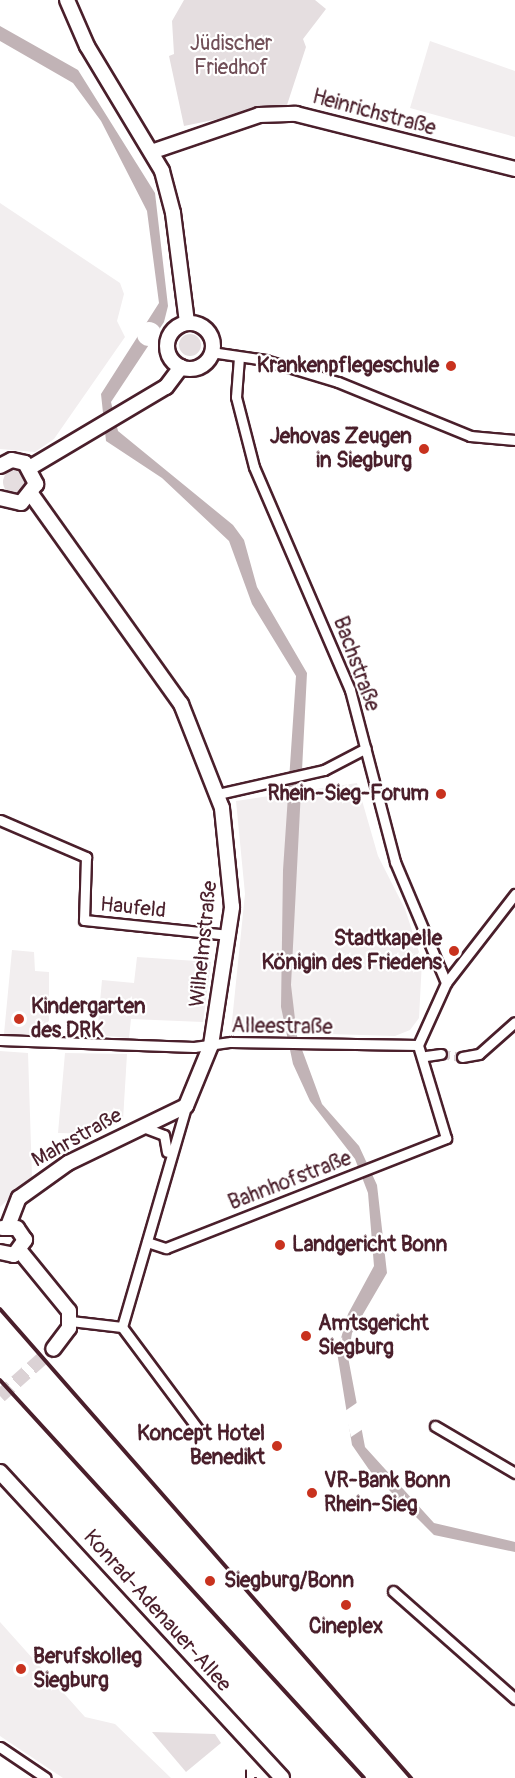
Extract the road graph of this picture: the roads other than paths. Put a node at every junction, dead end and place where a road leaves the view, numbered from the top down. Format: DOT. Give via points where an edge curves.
graph roads {
  1 [pos="68,0"];
  2 [pos="154,151"];
  3 [pos="515,169"];
  4 [pos="187,323"];
  5 [pos="211,352"];
  6 [pos="239,357"];
  7 [pos="181,367"];
  8 [pos="515,440"];
  9 [pos="0,466"];
  10 [pos="31,467"];
  11 [pos="32,495"];
  12 [pos="1,500"];
  13 [pos="366,748"];
  14 [pos="218,794"];
  15 [pos="0,820"];
  16 [pos="515,894"];
  17 [pos="229,935"];
  18 [pos="446,984"];
  19 [pos="515,1022"];
  20 [pos="0,1040"];
  21 [pos="211,1045"];
  22 [pos="418,1045"];
  23 [pos="441,1054"];
  24 [pos="426,1056"];
  25 [pos="462,1057"];
  26 [pos="186,1106"];
  27 [pos="141,1126"];
  28 [pos="167,1157"];
  29 [pos="4,1227"];
  30 [pos="147,1242"];
  31 [pos="20,1251"];
  32 [pos="0,1252"];
  33 [pos="71,1321"];
  34 [pos="122,1327"];
  35 [pos="53,1349"];
  36 [pos="435,1426"];
  37 [pos="198,1429"];
  38 [pos="0,1473"];
  39 [pos="515,1473"];
  40 [pos="393,1591"];
  41 [pos="515,1699"];
  42 [pos="0,1747"];
  43 [pos="46,1778"];
  44 [pos="282,1778"];
  1 -- 2 [label="main road" via="87,46"];
  2 -- 3 [label="main road, Heinrichstraße" via="260,115 296,114"];
  2 -- 4 [label="main road" via="173,213"];
  4 -- 5 [label="main road" via="209,334"];
  4 -- 7 [label="main road" via="174,329 167,341 168,354"];
  5 -- 6 [label="street"];
  5 -- 7 [label="main road" via="202,365"];
  6 -- 8 [label="street" via="338,382 470,436"];
  6 -- 13 [label="street, Bachstraße" via="236,397 254,467 350,690"];
  7 -- 10 [label="main road" via="166,387"];
  9 -- 10 [label="main road" via="12,460"];
  10 -- 11 [label="main road" via="36,478"];
  11 -- 12 [label="main road" via="21,503"];
  11 -- 14 [label="main road, Wilhelmstraße" via="181,704"];
  13 -- 14 [label="street" via="303,776"];
  13 -- 18 [label="street, Bachstraße" via="395,862"];
  14 -- 17 [label="main road, Wilhelmstraße" via="233,879"];
  15 -- 17 [label="street, Haufeld" via="86,857 84,920"];
  16 -- 18 [label="street"];
  17 -- 21 [label="main road, Wilhelmstraße"];
  18 -- 22 [label="street"];
  19 -- 25 [label="street" via="479,1054"];
  20 -- 21 [label="street, Alleestraße"];
  21 -- 22 [label="street, Alleestraße"];
  21 -- 26 [label="main road, Wilhelmstraße"];
  22 -- 24 [label="street"];
  23 -- 24 [label="street"];
  24 -- 30 [label="street, Bahnhofstraße" via="446,1138 166,1248"];
  26 -- 27 [label="main road, Mahrstraße"];
  26 -- 28 [label="street, Wilhelmstraße"];
  27 -- 28 [label="street" via="164,1136"];
  27 -- 29 [label="main road, Mahrstraße" via="27,1191 12,1208"];
  28 -- 30 [label="street, Wilhelmstraße"];
  29 -- 31 [label="main road" via="24,1235"];
  30 -- 34 [label="street, Wilhelmstraße"];
  31 -- 32 [label="main road"];
  31 -- 33 [label="main road" via="66,1303"];
  33 -- 34 [label="street"];
  33 -- 35 [label="main road"];
  34 -- 37 [label="street"];
  36 -- 39 [label="street"];
  38 -- 44 [label="main road, Konrad-Adenauer-Allee"];
  40 -- 41 [label="street"];
  42 -- 43 [label="street"];
}
